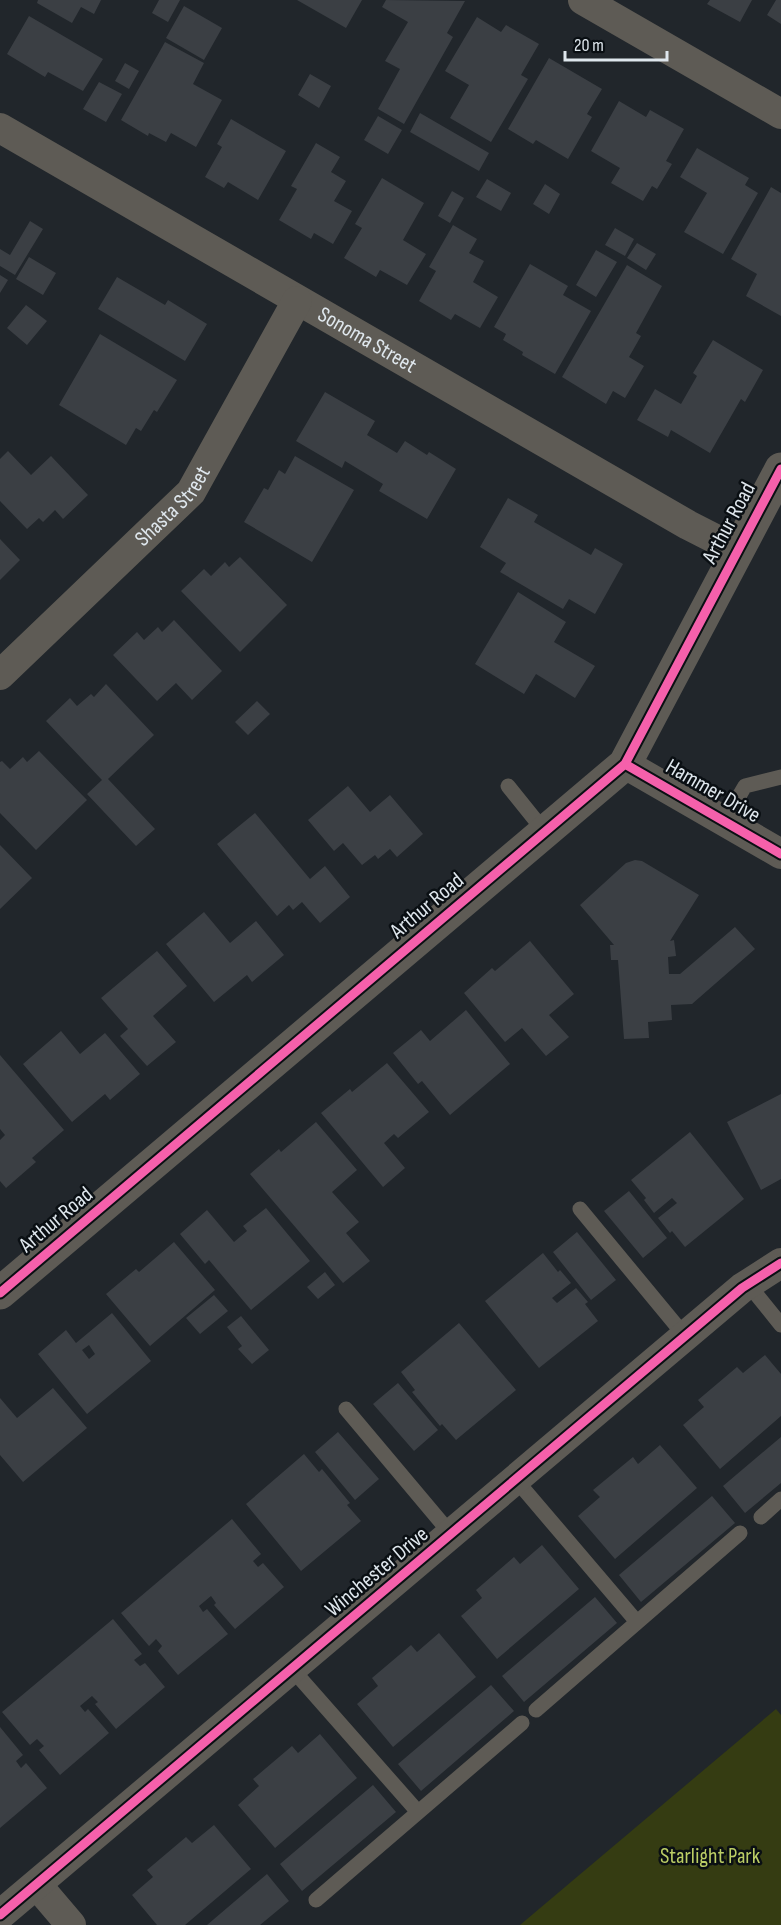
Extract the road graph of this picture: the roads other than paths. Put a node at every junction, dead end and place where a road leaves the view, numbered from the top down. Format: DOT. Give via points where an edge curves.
graph roads {
  1 [pos="584,0"];
  2 [pos="781,114"];
  3 [pos="0,128"];
  4 [pos="297,301"];
  5 [pos="781,469"];
  6 [pos="736,550"];
  7 [pos="0,675"];
  8 [pos="625,764"];
  9 [pos="781,777"];
  10 [pos="508,786"];
  11 [pos="725,820"];
  12 [pos="545,832"];
  13 [pos="781,854"];
  14 [pos="580,1209"];
  15 [pos="781,1263"];
  16 [pos="748,1284"];
  17 [pos="0,1293"];
  18 [pos="781,1325"];
  19 [pos="685,1336"];
  20 [pos="346,1409"];
  21 [pos="516,1480"];
  22 [pos="781,1499"];
  23 [pos="760,1517"];
  24 [pos="740,1533"];
  25 [pos="451,1534"];
  26 [pos="637,1622"];
  27 [pos="292,1669"];
  28 [pos="536,1710"];
  29 [pos="522,1723"];
  30 [pos="418,1812"];
  31 [pos="37,1885"];
  32 [pos="316,1900"];
  33 [pos="0,1915"];
  34 [pos="71,1925"];
  1 -- 2 [label="street"];
  3 -- 4 [label="street, Sonoma Street"];
  4 -- 6 [label="street, Sonoma Street"];
  4 -- 7 [label="street, Shasta Street" via="191,492"];
  5 -- 6 [label="street, Arthur Road"];
  6 -- 8 [label="street, Arthur Road"];
  8 -- 11 [label="street, Hammer Drive"];
  8 -- 12 [label="street, Arthur Road"];
  9 -- 11 [label="lane" via="745,786"];
  10 -- 12 [label="lane"];
  11 -- 13 [label="street, Hammer Drive"];
  12 -- 17 [label="street, Arthur Road"];
  14 -- 19 [label="lane"];
  15 -- 16 [label="street, Winchester Drive"];
  16 -- 18 [label="lane"];
  16 -- 19 [label="street, Winchester Drive"];
  19 -- 21 [label="street, Winchester Drive"];
  20 -- 25 [label="lane"];
  21 -- 25 [label="street, Winchester Drive"];
  21 -- 26 [label="lane"];
  22 -- 23 [label="lane"];
  24 -- 26 [label="lane"];
  25 -- 27 [label="street, Winchester Drive"];
  26 -- 28 [label="lane"];
  27 -- 30 [label="lane"];
  27 -- 31 [label="street, Winchester Drive"];
  29 -- 30 [label="lane"];
  30 -- 32 [label="lane"];
  31 -- 33 [label="street, Winchester Drive"];
  31 -- 34 [label="street"];
}
